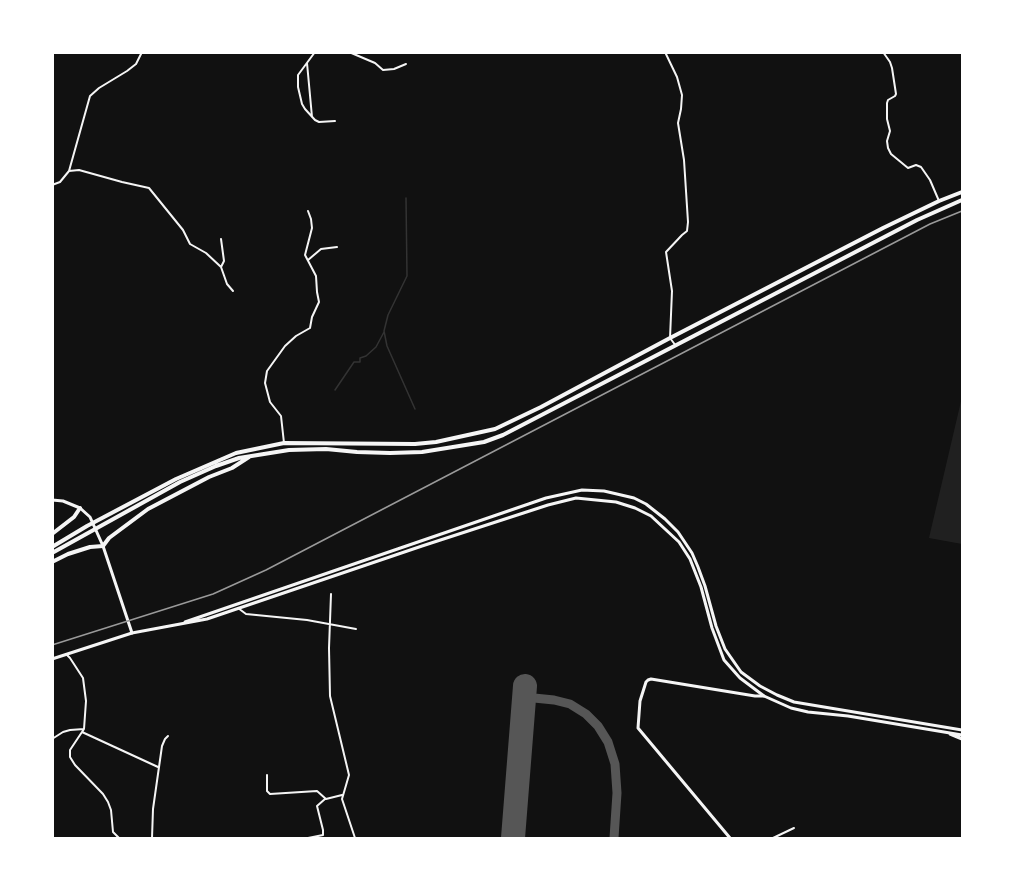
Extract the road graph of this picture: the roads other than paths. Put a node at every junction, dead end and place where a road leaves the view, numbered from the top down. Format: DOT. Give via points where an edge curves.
graph roads {
  1 [pos="142,52"];
  2 [pos="315,52"];
  3 [pos="349,52"];
  4 [pos="665,52"];
  5 [pos="883,52"];
  6 [pos="307,63"];
  7 [pos="406,64"];
  8 [pos="312,118"];
  9 [pos="335,121"];
  10 [pos="69,171"];
  11 [pos="52,185"];
  12 [pos="963,192"];
  13 [pos="963,200"];
  14 [pos="939,201"];
  15 [pos="308,211"];
  16 [pos="221,239"];
  17 [pos="338,247"];
  18 [pos="308,260"];
  19 [pos="221,267"];
  20 [pos="233,291"];
  21 [pos="670,338"];
  22 [pos="676,346"];
  23 [pos="285,442"];
  24 [pos="252,455"];
  25 [pos="154,494"];
  26 [pos="546,498"];
  27 [pos="52,500"];
  28 [pos="548,505"];
  29 [pos="80,508"];
  30 [pos="52,534"];
  31 [pos="103,546"];
  32 [pos="52,547"];
  33 [pos="52,553"];
  34 [pos="52,562"];
  35 [pos="331,594"];
  36 [pos="238,608"];
  37 [pos="330,624"];
  38 [pos="175,625"];
  39 [pos="356,629"];
  40 [pos="132,633"];
  41 [pos="66,654"];
  42 [pos="52,659"];
  43 [pos="764,696"];
  44 [pos="83,730"];
  45 [pos="963,730"];
  46 [pos="168,736"];
  47 [pos="963,737"];
  48 [pos="52,739"];
  49 [pos="158,767"];
  50 [pos="267,775"];
  51 [pos="342,795"];
  52 [pos="325,799"];
  53 [pos="794,828"];
  54 [pos="119,838"];
  55 [pos="152,838"];
  56 [pos="308,838"];
  57 [pos="355,838"];
  58 [pos="730,838"];
  59 [pos="772,838"];
  1 -- 10 [label="street" via="136,64 90,96"];
  2 -- 6 [label="street"];
  3 -- 7 [label="street" via="383,70"];
  4 -- 21 [label="street" via="682,95 678,126 688,222 687,231 666,252 672,291"];
  5 -- 14 [label="street" via="890,62 896,93 887,103 888,148 908,168 921,167"];
  6 -- 8 [label="street"];
  6 -- 8 [label="street" via="299,72 298,87 303,106"];
  8 -- 9 [label="street" via="319,122"];
  10 -- 11 [label="street"];
  10 -- 19 [label="street" via="149,188 190,244"];
  12 -- 14 [label="highway"];
  13 -- 22 [label="highway" via="917,220"];
  14 -- 21 [label="highway"];
  15 -- 18 [label="street" via="312,224 305,252"];
  16 -- 19 [label="street"];
  17 -- 18 [label="street" via="321,249"];
  18 -- 23 [label="street" via="316,276 319,302 311,326 287,343 269,366 266,377 270,402 282,418"];
  19 -- 20 [label="street"];
  21 -- 22 [label="street"];
  21 -- 23 [label="highway" via="495,429 415,444"];
  22 -- 24 [label="highway" via="484,442 422,452 326,449"];
  23 -- 25 [label="highway" via="236,453"];
  24 -- 25 [label="highway" via="216,466"];
  24 -- 31 [label="highway" via="148,509"];
  25 -- 32 [label="highway"];
  25 -- 33 [label="highway"];
  26 -- 28 [label="main road"];
  26 -- 38 [label="main road"];
  26 -- 45 [label="main road" via="582,490 610,492 634,498 665,519 692,553 725,649 741,672 768,691 794,702"];
  27 -- 29 [label="main road"];
  28 -- 36 [label="main road"];
  28 -- 43 [label="main road" via="576,498 616,502 651,516 664,527 690,559 724,660"];
  29 -- 30 [label="highway"];
  29 -- 31 [label="main road" via="90,517"];
  31 -- 34 [label="highway"];
  31 -- 40 [label="main road"];
  35 -- 37 [label="street"];
  36 -- 37 [label="street" via="246,614"];
  36 -- 38 [label="main road"];
  37 -- 39 [label="street"];
  37 -- 51 [label="street" via="330,696 349,775"];
  38 -- 40 [label="main road"];
  40 -- 41 [label="main road"];
  41 -- 42 [label="main road"];
  41 -- 44 [label="street" via="85,684"];
  43 -- 47 [label="main road" via="808,712"];
  43 -- 58 [label="main road" via="649,679 640,701 639,729"];
  44 -- 48 [label="street" via="63,732"];
  44 -- 49 [label="street"];
  44 -- 54 [label="street" via="70,750 70,757 108,802 114,835"];
  46 -- 49 [label="street"];
  49 -- 55 [label="street"];
  50 -- 52 [label="street" via="268,794 318,791"];
  51 -- 52 [label="street"];
  51 -- 57 [label="street"];
  52 -- 56 [label="street" via="317,806 323,835"];
  53 -- 59 [label="street"];
}
